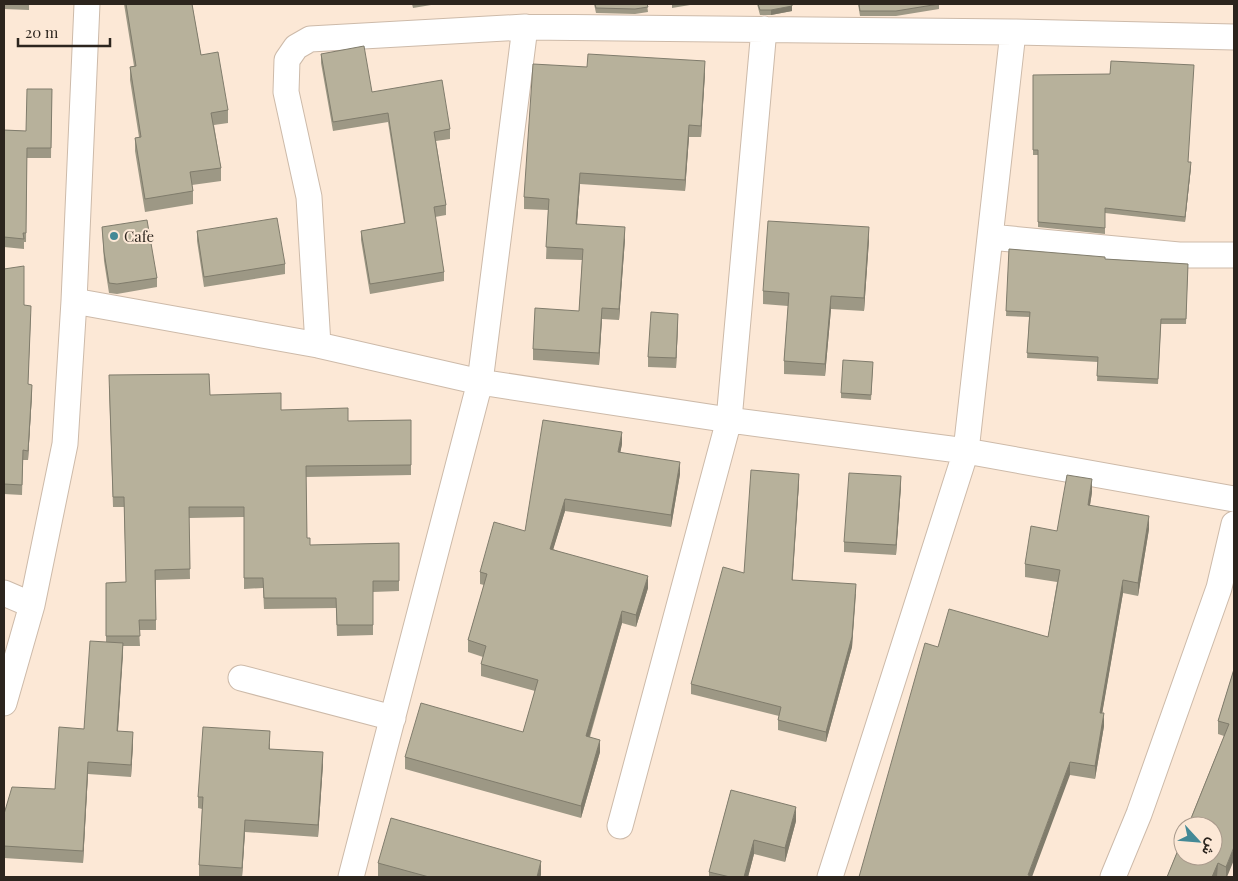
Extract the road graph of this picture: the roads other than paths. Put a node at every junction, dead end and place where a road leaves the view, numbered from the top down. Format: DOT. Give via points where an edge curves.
graph roads {
  1 [pos="87,4"];
  2 [pos="525,27"];
  3 [pos="764,30"];
  4 [pos="1013,32"];
  5 [pos="1234,37"];
  6 [pos="990,237"];
  7 [pos="1234,255"];
  8 [pos="74,302"];
  9 [pos="318,345"];
  10 [pos="480,382"];
  11 [pos="729,420"];
  12 [pos="966,451"];
  13 [pos="1234,499"];
  14 [pos="1234,524"];
  15 [pos="4,594"];
  16 [pos="32,605"];
  17 [pos="241,678"];
  18 [pos="4,703"];
  19 [pos="393,718"];
  20 [pos="620,826"];
  21 [pos="351,877"];
  22 [pos="830,877"];
  23 [pos="1113,877"];
  1 -- 8 [label="street"];
  2 -- 3 [label="street"];
  2 -- 9 [label="street" via="310,39 296,48 288,60 286,92 309,196"];
  2 -- 10 [label="street"];
  3 -- 4 [label="street"];
  3 -- 11 [label="street"];
  4 -- 5 [label="street"];
  4 -- 6 [label="street"];
  6 -- 7 [label="street" via="1179,255"];
  6 -- 12 [label="street"];
  8 -- 9 [label="street"];
  8 -- 16 [label="street" via="65,444"];
  9 -- 10 [label="street"];
  10 -- 11 [label="street"];
  10 -- 19 [label="street"];
  11 -- 12 [label="street"];
  11 -- 20 [label="street"];
  12 -- 13 [label="street"];
  12 -- 22 [label="street"];
  14 -- 23 [label="street" via="1219,588"];
  15 -- 16 [label="street"];
  16 -- 18 [label="street"];
  17 -- 19 [label="street"];
  19 -- 21 [label="street"];
}
